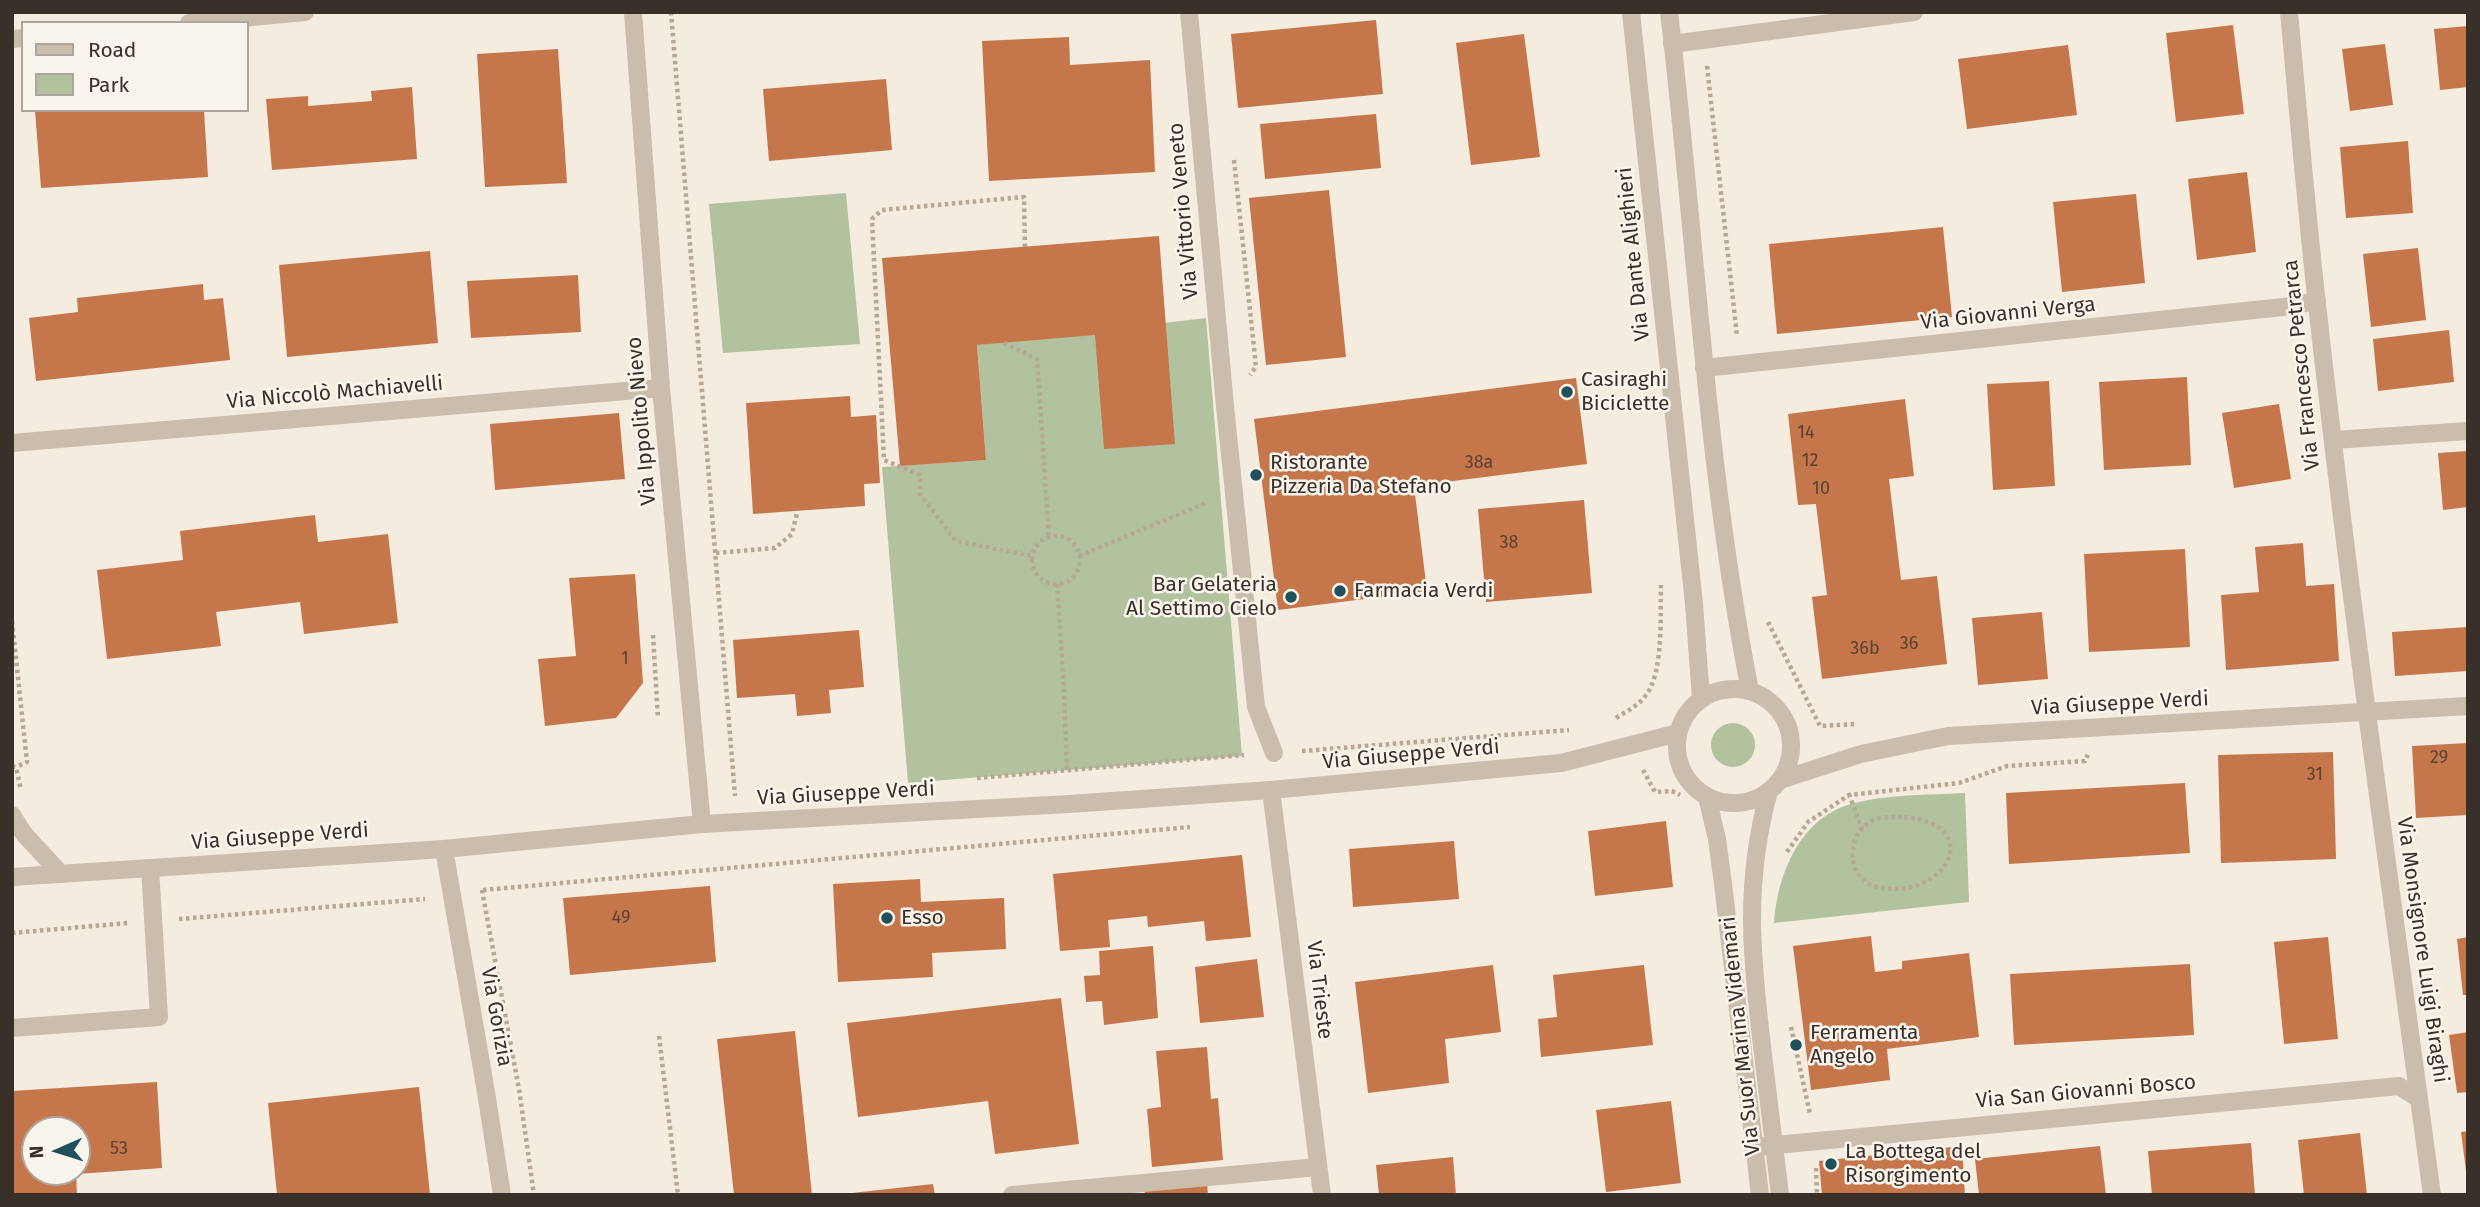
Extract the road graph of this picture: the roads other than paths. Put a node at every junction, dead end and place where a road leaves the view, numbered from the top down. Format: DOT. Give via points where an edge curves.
graph roads {
  1 [pos="305,12"];
  2 [pos="633,12"];
  3 [pos="1189,12"];
  4 [pos="1631,12"];
  5 [pos="1669,12"];
  6 [pos="1914,12"];
  7 [pos="2289,12"];
  8 [pos="210,21"];
  9 [pos="1672,44"];
  10 [pos="2317,301"];
  11 [pos="1704,368"];
  12 [pos="661,388"];
  13 [pos="2468,431"];
  14 [pos="2333,440"];
  15 [pos="12,443"];
  16 [pos="1750,691"];
  17 [pos="1700,699"];
  18 [pos="2468,706"];
  19 [pos="2367,712"];
  20 [pos="1678,733"];
  21 [pos="1274,753"];
  22 [pos="1775,786"];
  23 [pos="1270,790"];
  24 [pos="1707,797"];
  25 [pos="12,815"];
  26 [pos="702,824"];
  27 [pos="444,849"];
  28 [pos="149,868"];
  29 [pos="61,874"];
  30 [pos="12,877"];
  31 [pos="12,1028"];
  32 [pos="2419,1099"];
  33 [pos="1774,1144"];
  34 [pos="1755,1147"];
  35 [pos="1318,1167"];
  36 [pos="502,1195"];
  37 [pos="1012,1195"];
  38 [pos="1322,1195"];
  39 [pos="1760,1195"];
  40 [pos="1780,1195"];
  41 [pos="2432,1195"];
  1 -- 8 [label="street"];
  2 -- 12 [label="street, Via Ippolito Nievo"];
  3 -- 21 [label="street, Via Vittorio Veneto" via="1256,707"];
  4 -- 17 [label="street, Via Dante Alighieri" via="1694,604"];
  5 -- 9 [label="street"];
  6 -- 9 [label="street"];
  7 -- 10 [label="street, Via Francesco Petrarca"];
  9 -- 11 [label="street"];
  10 -- 11 [label="street, Via Giovanni Verga"];
  10 -- 14 [label="street, Via Francesco Petrarca"];
  11 -- 16 [label="street" via="1732,600"];
  12 -- 15 [label="street, Via Niccolò Machiavelli"];
  12 -- 26 [label="street, Via Ippolito Nievo"];
  13 -- 14 [label="street"];
  14 -- 19 [label="street, Via Francesco Petrarca"];
  16 -- 17 [label="street" via="1718,691"];
  16 -- 22 [label="street" via="1781,714 1789,731 1789,761"];
  17 -- 20 [label="street" via="1686,714"];
  18 -- 19 [label="street, Via Giuseppe Verdi"];
  19 -- 22 [label="street, Via Giuseppe Verdi" via="1948,736 1861,754"];
  19 -- 32 [label="street, Via Monsignore Luigi Biraghi"];
  20 -- 23 [label="street, Via Giuseppe Verdi" via="1541,766"];
  20 -- 24 [label="street" via="1680,767"];
  22 -- 24 [label="street" via="1756,799 1737,804"];
  22 -- 33 [label="street, Via Suor Marina Videmari" via="1755,852 1750,917"];
  23 -- 26 [label="street, Via Giuseppe Verdi"];
  23 -- 35 [label="street, Via Trieste"];
  24 -- 34 [label="street, Via Suor Marina Videmari" via="1717,839"];
  25 -- 29 [label="street"];
  26 -- 27 [label="street, Via Giuseppe Verdi"];
  27 -- 28 [label="street, Via Giuseppe Verdi"];
  27 -- 36 [label="street, Via Gorizia"];
  28 -- 29 [label="street, Via Giuseppe Verdi"];
  28 -- 31 [label="street" via="159,1017"];
  29 -- 30 [label="street, Via Giuseppe Verdi"];
  32 -- 33 [label="street, Via San Giovanni Bosco" via="2399,1086"];
  32 -- 41 [label="street, Via Monsignore Luigi Biraghi"];
  33 -- 34 [label="street, Via San Giovanni Bosco"];
  33 -- 40 [label="street, Via Suor Marina Videmari"];
  34 -- 39 [label="street, Via Suor Marina Videmari"];
  35 -- 37 [label="street"];
  35 -- 38 [label="street, Via Trieste"];
}
